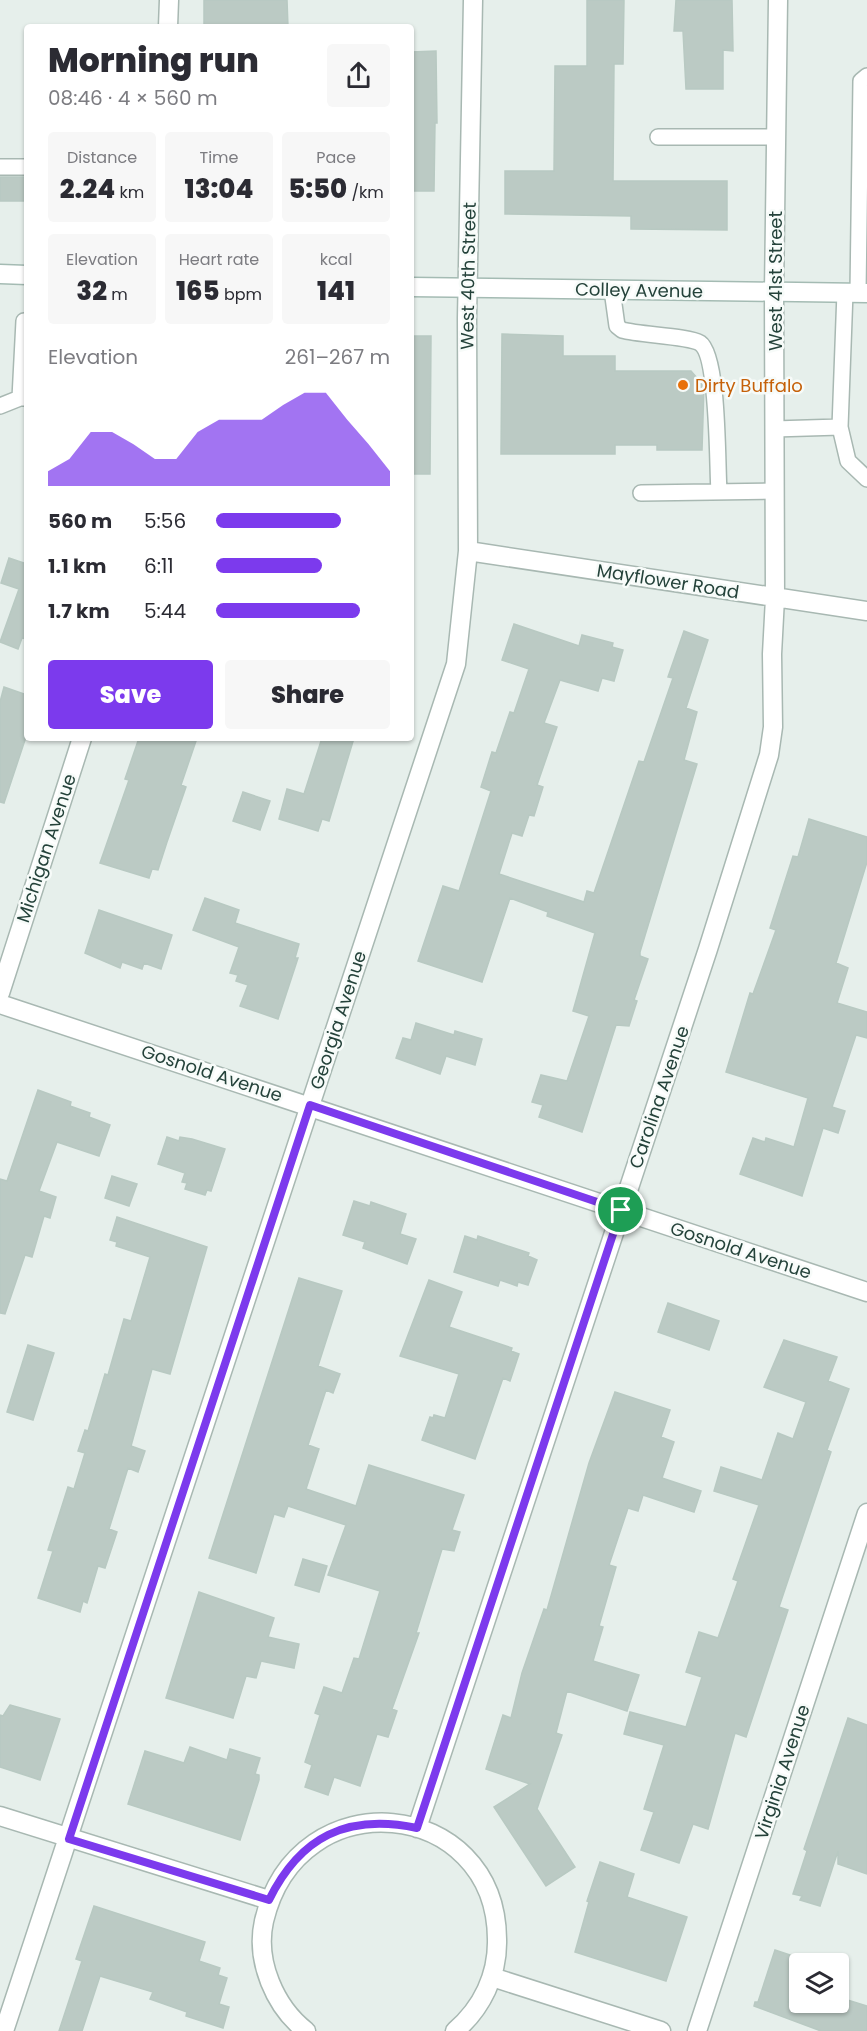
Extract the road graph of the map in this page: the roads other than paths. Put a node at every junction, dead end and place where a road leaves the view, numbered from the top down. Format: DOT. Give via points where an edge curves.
graph roads {
  1 [pos="169,0"];
  2 [pos="473,0"];
  3 [pos="778,0"];
  4 [pos="168,24"];
  5 [pos="867,76"];
  6 [pos="658,137"];
  7 [pos="777,137"];
  8 [pos="0,166"];
  9 [pos="24,167"];
  10 [pos="0,274"];
  11 [pos="24,275"];
  12 [pos="414,287"];
  13 [pos="468,288"];
  14 [pos="612,290"];
  15 [pos="774,291"];
  16 [pos="857,292"];
  17 [pos="24,321"];
  18 [pos="24,398"];
  19 [pos="0,406"];
  20 [pos="840,427"];
  21 [pos="774,429"];
  22 [pos="867,479"];
  23 [pos="775,491"];
  24 [pos="718,492"];
  25 [pos="642,494"];
  26 [pos="468,551"];
  27 [pos="775,598"];
  28 [pos="867,611"];
  29 [pos="81,741"];
  30 [pos="0,993"];
  31 [pos="0,1004"];
  32 [pos="310,1105"];
  33 [pos="621,1210"];
  34 [pos="867,1292"];
  35 [pos="867,1513"];
  36 [pos="0,1816"];
  37 [pos="417,1828"];
  38 [pos="69,1839"];
  39 [pos="269,1900"];
  40 [pos="492,1977"];
  41 [pos="4,2031"];
  42 [pos="306,2031"];
  43 [pos="455,2031"];
  44 [pos="661,2031"];
  45 [pos="697,2031"];
  1 -- 4 [label="street"];
  2 -- 13 [label="street, West 40th Street"];
  3 -- 7 [label="street, West 41st Street"];
  5 -- 16 [label="lane" via="861,81"];
  6 -- 7 [label="lane"];
  7 -- 15 [label="street, West 41st Street"];
  8 -- 9 [label="lane"];
  10 -- 11 [label="street"];
  12 -- 13 [label="street, Colley Avenue"];
  13 -- 14 [label="street, Colley Avenue"];
  13 -- 26 [label="street, West 40th Street"];
  14 -- 15 [label="street, Colley Avenue"];
  14 -- 24 [label="lane" via="617,326 622,330 698,342 708,350"];
  15 -- 16 [label="street, Colley Avenue"];
  15 -- 21 [label="street, West 41st Street"];
  16 -- 20 [label="lane"];
  17 -- 18 [label="lane"];
  18 -- 19 [label="lane"];
  20 -- 21 [label="lane"];
  20 -- 22 [label="lane" via="848,461"];
  21 -- 23 [label="street, West 41st Street"];
  23 -- 24 [label="lane"];
  23 -- 27 [label="street, West 41st Street"];
  24 -- 25 [label="lane"];
  26 -- 27 [label="street, Mayflower Road"];
  26 -- 32 [label="street, Georgia Avenue" via="456,664"];
  27 -- 28 [label="street, Mayflower Road"];
  27 -- 33 [label="street, Carolina Avenue" via="769,755"];
  29 -- 30 [label="street, Michigan Avenue"];
  31 -- 32 [label="street, Gosnold Avenue"];
  32 -- 33 [label="street, Gosnold Avenue"];
  32 -- 38 [label="street, Georgia Avenue"];
  33 -- 34 [label="street, Gosnold Avenue"];
  33 -- 37 [label="street, Carolina Avenue"];
  35 -- 45 [label="street, Virginia Avenue"];
  36 -- 38 [label="street"];
  37 -- 39 [label="street" via="392,1822 366,1823 317,1840 297,1857"];
  37 -- 40 [label="street" via="441,1839 479,1875 497,1925 498,1951"];
  38 -- 39 [label="street"];
  38 -- 41 [label="street, Georgia Avenue"];
  39 -- 42 [label="street" via="263,1927 263,1954 269,1980 281,2004"];
  40 -- 43 [label="street" via="481,2001"];
  40 -- 44 [label="street"];
}
